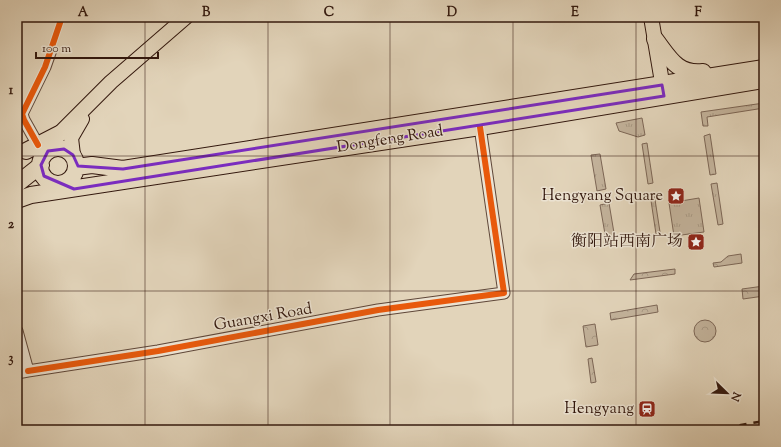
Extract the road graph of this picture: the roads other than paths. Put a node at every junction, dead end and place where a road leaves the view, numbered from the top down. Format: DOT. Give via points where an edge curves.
graph roads {
  1 [pos="29,17"];
  2 [pos="42,17"];
  3 [pos="54,17"];
  4 [pos="62,17"];
  5 [pos="186,17"];
  6 [pos="193,17"];
  7 [pos="651,17"];
  8 [pos="654,39"];
  9 [pos="17,54"];
  10 [pos="764,67"];
  11 [pos="764,80"];
  12 [pos="663,90"];
  13 [pos="17,91"];
  14 [pos="17,103"];
  15 [pos="480,126"];
  16 [pos="65,136"];
  17 [pos="37,154"];
  18 [pos="74,161"];
  19 [pos="92,166"];
  20 [pos="17,170"];
  21 [pos="57,183"];
  22 [pos="17,184"];
  23 [pos="74,189"];
  24 [pos="24,198"];
  25 [pos="17,331"];
  26 [pos="22,372"];
  1 -- 9 [label="highway"];
  2 -- 13 [label="highway"];
  3 -- 14 [label="highway" via="41,57"];
  4 -- 17 [label="street" via="45,67 22,114"];
  5 -- 16 [label="main road" via="112,82"];
  6 -- 16 [label="main road" via="115,85"];
  7 -- 8 [label="main road"];
  8 -- 10 [label="highway" via="669,58 684,71 692,73"];
  8 -- 12 [label="main road"];
  10 -- 12 [label="highway, Dongfeng Road"];
  11 -- 12 [label="highway, Dongfeng Road"];
  12 -- 15 [label="highway, Dongfeng Road"];
  12 -- 19 [label="highway, Dongfeng Road" via="122,169"];
  15 -- 23 [label="highway, Dongfeng Road"];
  15 -- 26 [label="street, Guangxi Road" via="504,293 378,310 158,351"];
  16 -- 17 [label="highway"];
  16 -- 18 [label="main road"];
  16 -- 19 [label="highway" via="82,161"];
  17 -- 18 [label="highway" via="53,148 64,149"];
  17 -- 20 [label="highway"];
  17 -- 21 [label="highway" via="44,176"];
  17 -- 22 [label="highway"];
  18 -- 19 [label="highway, Dongfeng Road"];
  18 -- 21 [label="highway" via="70,179"];
  21 -- 23 [label="highway"];
  21 -- 24 [label="highway"];
  23 -- 24 [label="highway, Dongfeng Road"];
  25 -- 26 [label="street"];
}
